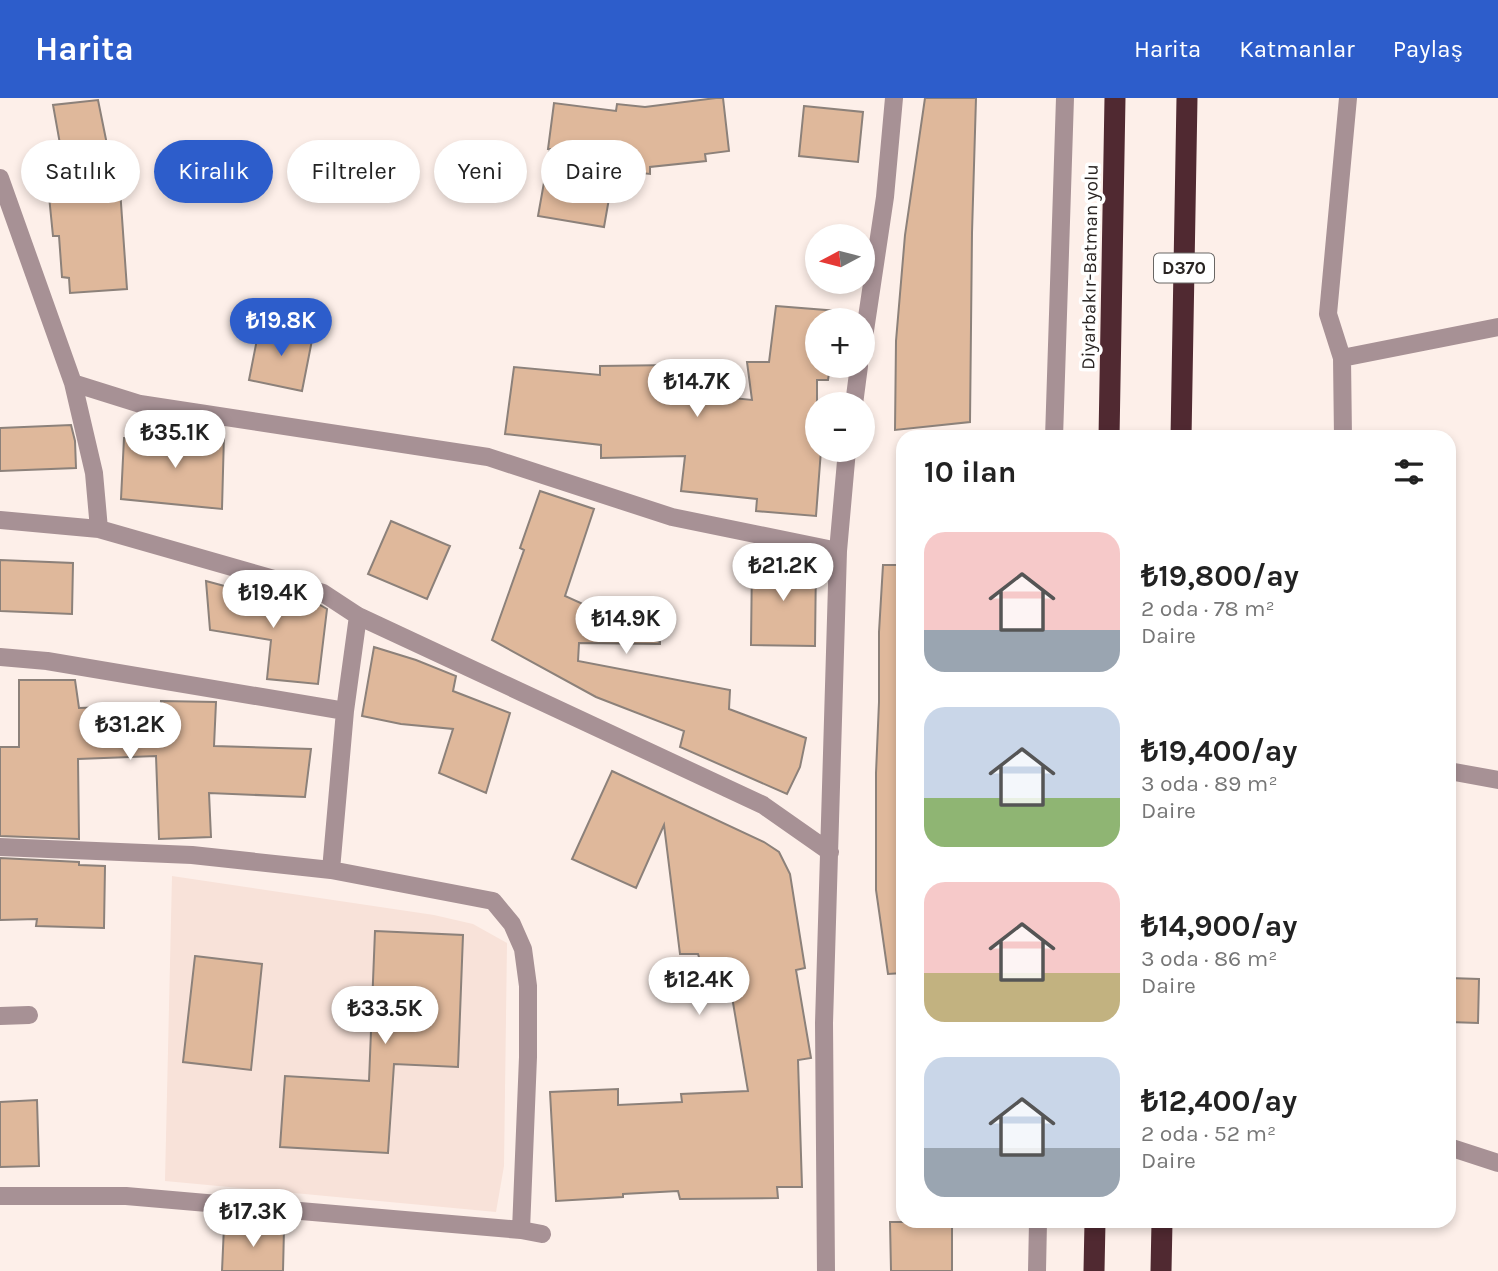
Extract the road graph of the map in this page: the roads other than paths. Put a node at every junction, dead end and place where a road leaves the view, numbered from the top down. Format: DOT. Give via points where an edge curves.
graph roads {
  1 [pos="894,98"];
  2 [pos="1065,98"];
  3 [pos="1115,98"];
  4 [pos="1187,98"];
  5 [pos="1348,98"];
  6 [pos="0,178"];
  7 [pos="868,308"];
  8 [pos="1498,327"];
  9 [pos="1342,358"];
  10 [pos="73,383"];
  11 [pos="1054,430"];
  12 [pos="1109,430"];
  13 [pos="1181,430"];
  14 [pos="1343,430"];
  15 [pos="845,462"];
  16 [pos="0,520"];
  17 [pos="99,529"];
  18 [pos="838,551"];
  19 [pos="358,616"];
  20 [pos="0,657"];
  21 [pos="345,710"];
  22 [pos="1456,772"];
  23 [pos="1498,780"];
  24 [pos="0,847"];
  25 [pos="830,852"];
  26 [pos="331,870"];
  27 [pos="29,1015"];
  28 [pos="0,1017"];
  29 [pos="1456,1149"];
  30 [pos="1498,1163"];
  31 [pos="0,1196"];
  32 [pos="1038,1228"];
  33 [pos="1095,1228"];
  34 [pos="1162,1228"];
  35 [pos="521,1230"];
  36 [pos="542,1234"];
  37 [pos="827,1271"];
  38 [pos="1037,1271"];
  39 [pos="1094,1271"];
  40 [pos="1161,1271"];
  1 -- 7 [label="street"];
  2 -- 11 [label="street"];
  3 -- 12 [label="highway, Diyarbakır-Batman yolu"];
  4 -- 13 [label="highway, D370"];
  5 -- 9 [label="street" via="1328,314"];
  6 -- 10 [label="street"];
  8 -- 9 [label="street"];
  9 -- 14 [label="street"];
  10 -- 17 [label="street" via="94,473"];
  10 -- 18 [label="street" via="140,404 488,457 671,517"];
  15 -- 18 [label="street"];
  16 -- 17 [label="street"];
  17 -- 19 [label="street" via="323,593"];
  18 -- 25 [label="street"];
  19 -- 21 [label="street"];
  19 -- 25 [label="street" via="763,805"];
  20 -- 21 [label="street"];
  21 -- 26 [label="street"];
  22 -- 23 [label="street"];
  24 -- 26 [label="street" via="192,855"];
  25 -- 37 [label="street" via="824,1023"];
  26 -- 35 [label="street" via="493,901 512,924 523,949 528,986"];
  27 -- 28 [label="street"];
  29 -- 30 [label="street"];
  31 -- 35 [label="street" via="125,1196"];
  32 -- 38 [label="street"];
  33 -- 39 [label="highway"];
  34 -- 40 [label="highway"];
  35 -- 36 [label="street"];
}
